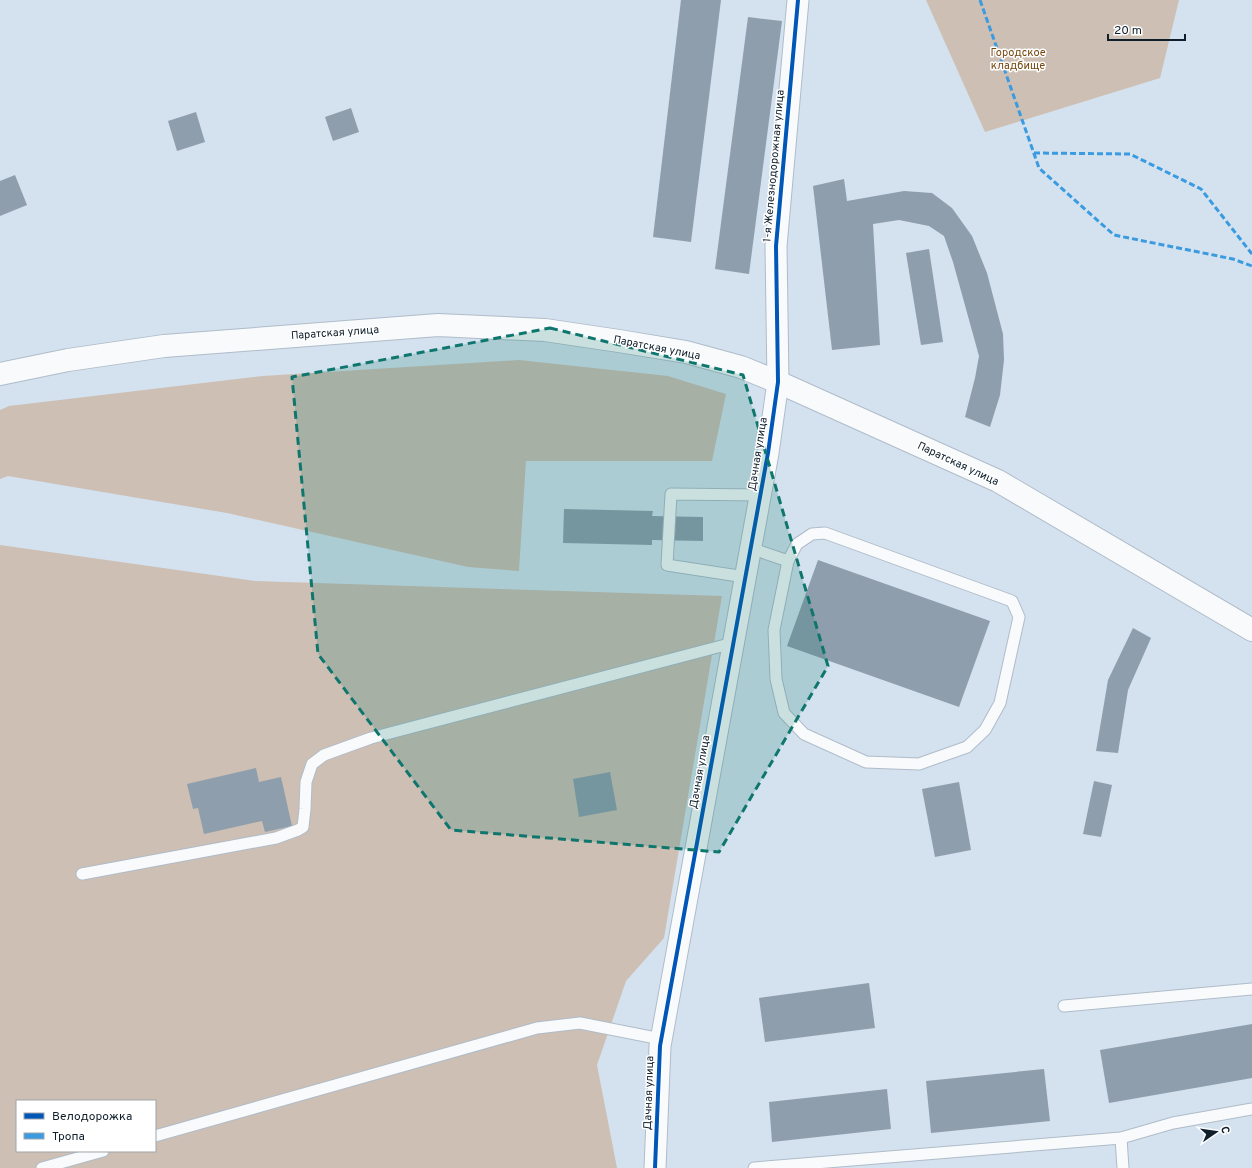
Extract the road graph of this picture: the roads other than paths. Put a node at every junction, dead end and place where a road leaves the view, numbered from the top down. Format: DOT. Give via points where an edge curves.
graph roads {
  1 [pos="798,0"];
  2 [pos="0,374"];
  3 [pos="778,382"];
  4 [pos="760,495"];
  5 [pos="750,548"];
  6 [pos="788,561"];
  7 [pos="745,577"];
  8 [pos="1252,630"];
  9 [pos="733,644"];
  10 [pos="82,874"];
  11 [pos="1252,989"];
  12 [pos="1064,1006"];
  13 [pos="661,1039"];
  14 [pos="1252,1109"];
  15 [pos="156,1136"];
  16 [pos="1121,1138"];
  17 [pos="99,1152"];
  18 [pos="809,1166"];
  19 [pos="42,1168"];
  20 [pos="655,1168"];
  21 [pos="754,1168"];
  22 [pos="1123,1168"];
  1 -- 3 [label="street, 1-я Железнодорожная улица" via="776,246"];
  2 -- 3 [label="main road, Паратская улица" via="68,360 164,346 438,325 545,330 686,352 741,367"];
  3 -- 4 [label="street, Дачная улица"];
  3 -- 8 [label="main road, Паратская улица" via="998,481"];
  4 -- 5 [label="street, Дачная улица"];
  4 -- 7 [label="lane" via="671,494 667,565"];
  5 -- 6 [label="lane"];
  5 -- 7 [label="street, Дачная улица"];
  6 -- 6 [label="lane" via="774,630 776,679 784,713 804,734 866,762 918,764 967,747 985,730 1000,703 1019,618 1012,601 825,533 812,534 797,544"];
  7 -- 9 [label="street, Дачная улица"];
  9 -- 10 [label="lane" via="371,738 331,752 312,764 306,782 303,827 298,830 276,838"];
  9 -- 13 [label="street, Дачная улица"];
  11 -- 12 [label="lane"];
  13 -- 15 [label="lane" via="580,1022 537,1028"];
  13 -- 20 [label="street, Дачная улица"];
  14 -- 16 [label="lane" via="1173,1123"];
  16 -- 18 [label="lane"];
  16 -- 22 [label="lane"];
  17 -- 19 [label="lane"];
  18 -- 21 [label="lane"];
}
